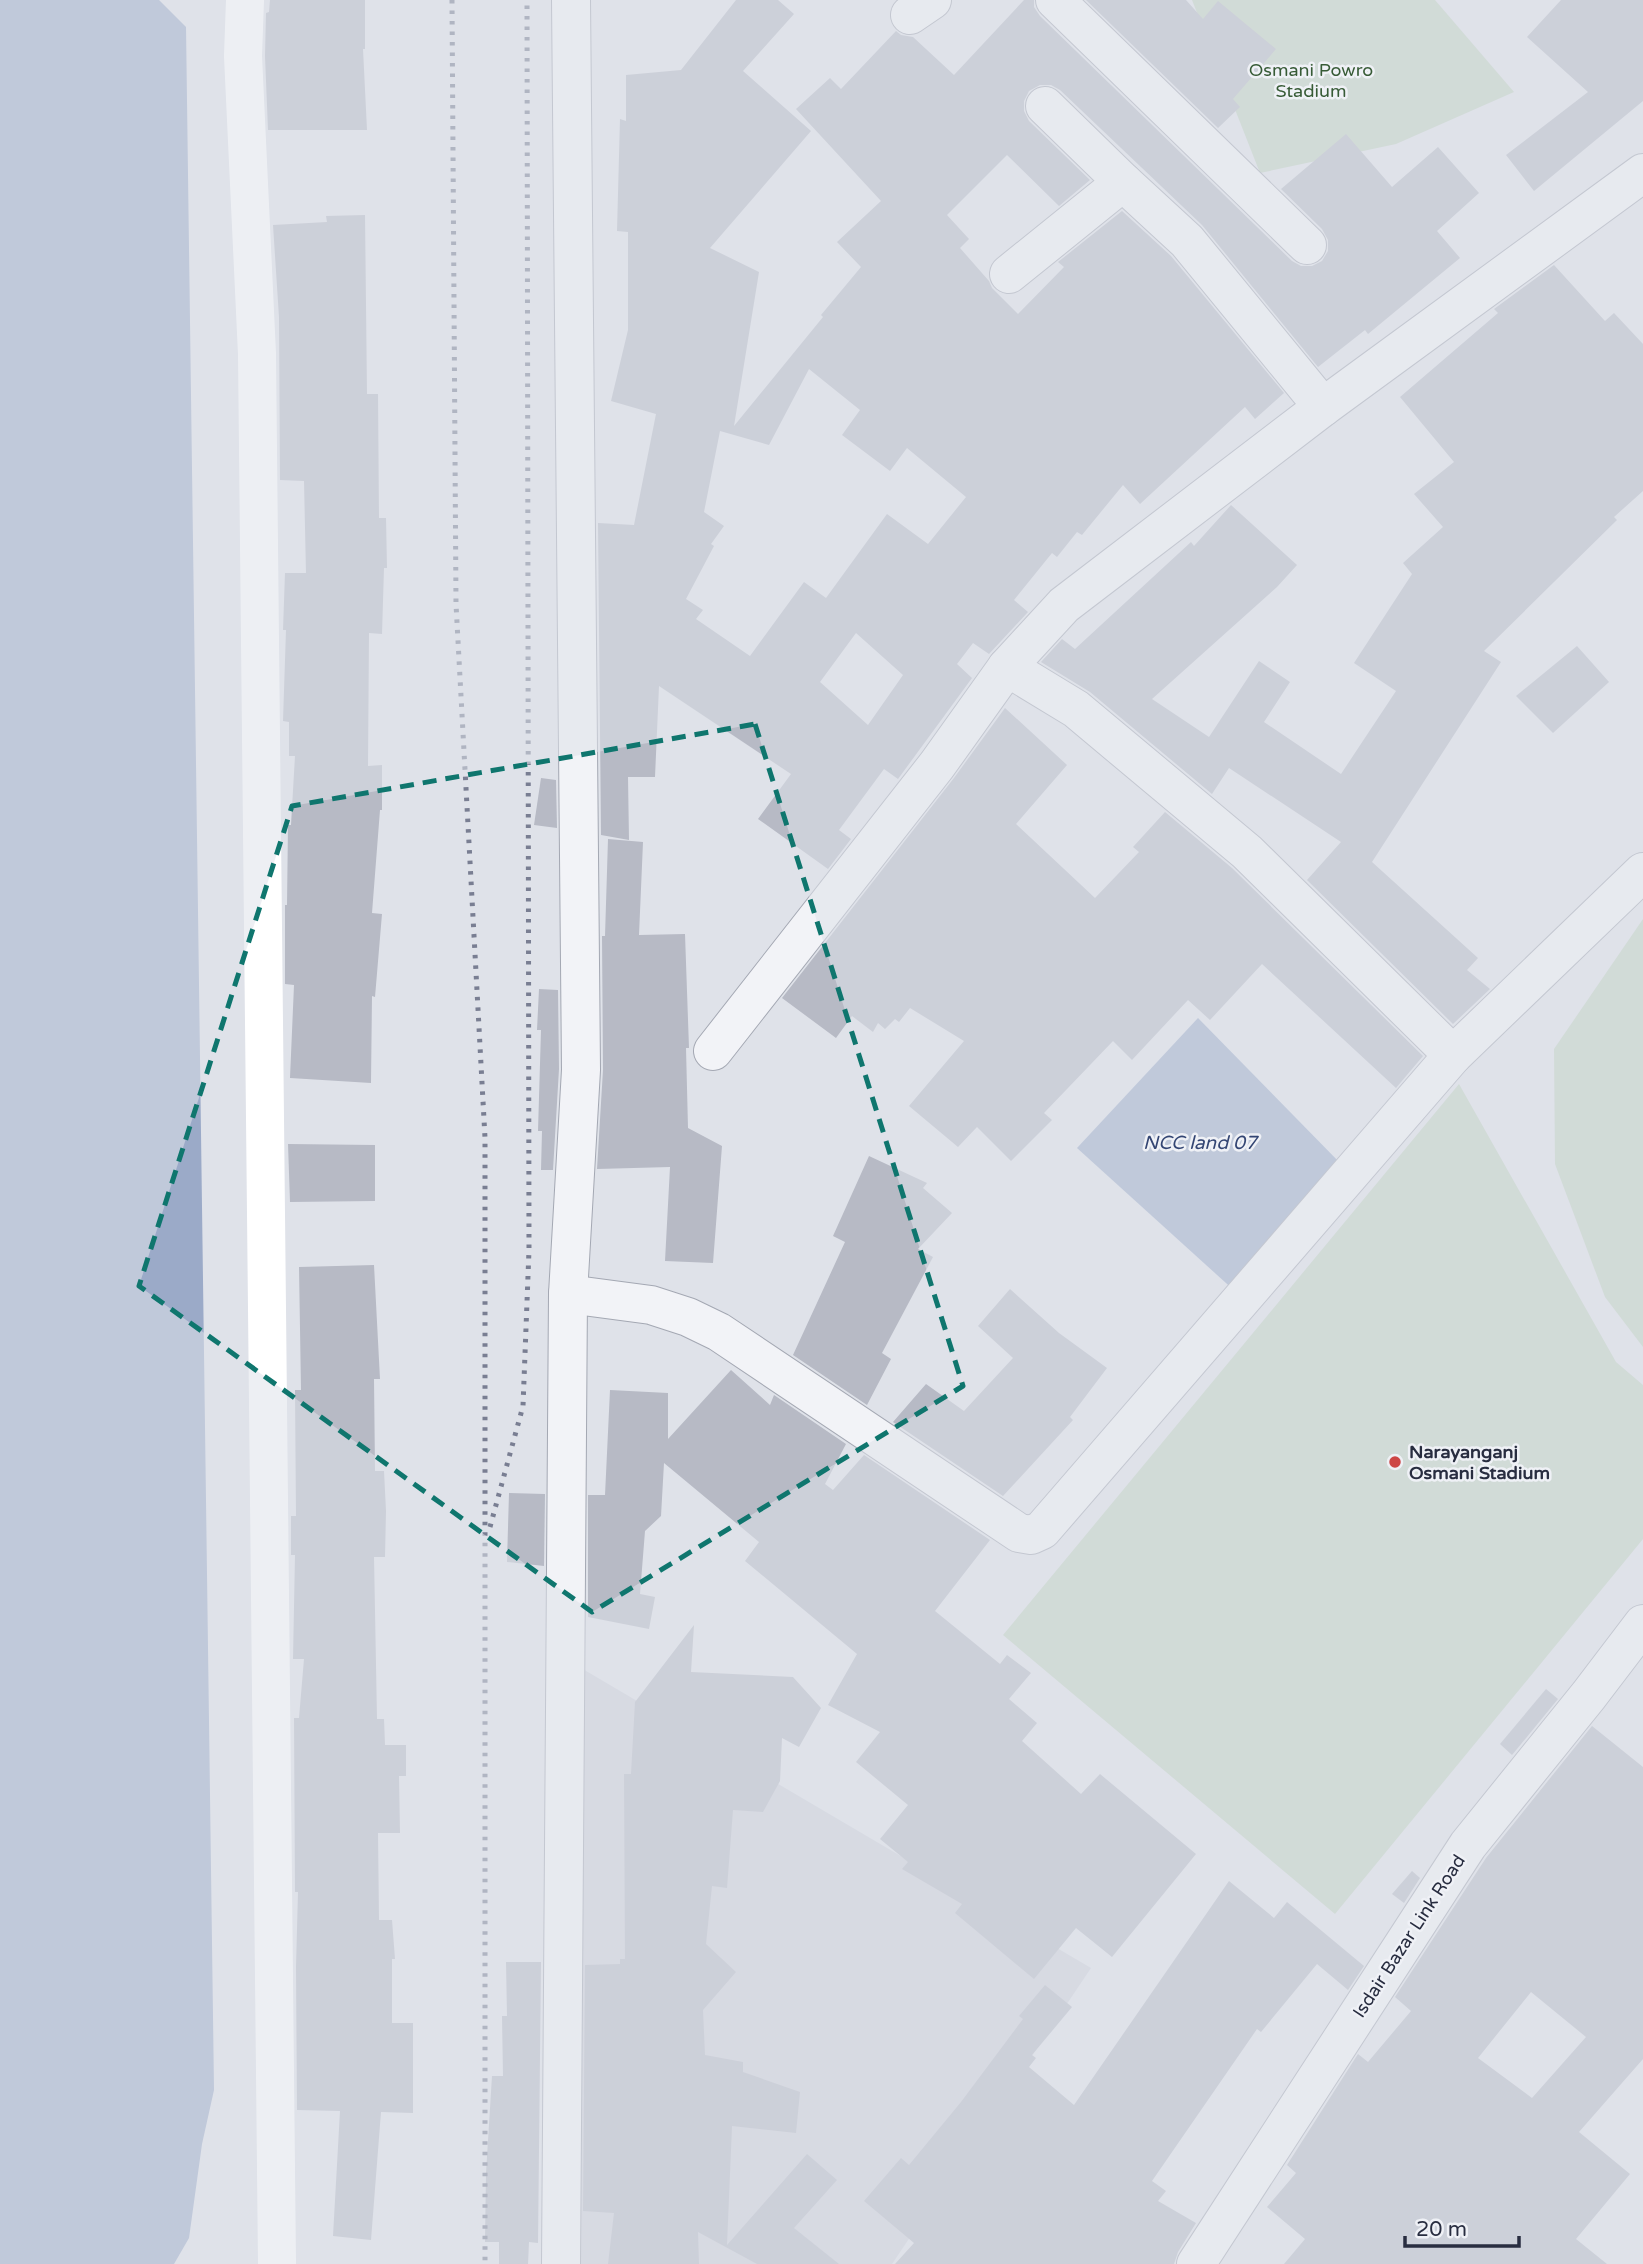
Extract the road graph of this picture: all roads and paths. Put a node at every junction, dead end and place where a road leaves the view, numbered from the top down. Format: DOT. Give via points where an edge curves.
graph roads {
  1 [pos="245,0"];
  2 [pos="572,0"];
  3 [pos="1055,0"];
  4 [pos="1045,106"];
  5 [pos="1643,173"];
  6 [pos="1123,182"];
  7 [pos="1307,245"];
  8 [pos="1009,274"];
  9 [pos="1323,407"];
  10 [pos="1007,667"];
  11 [pos="1643,872"];
  12 [pos="713,1051"];
  13 [pos="1453,1055"];
  14 [pos="568,1294"];
  15 [pos="1643,1624"];
  16 [pos="277,2264"];
  17 [pos="561,2264"];
  18 [pos="1196,2264"];
  1 -- 16 [label="street" via="243,56 257,354"];
  2 -- 14 [label="street" via="580,1070"];
  3 -- 7 [label="street"];
  4 -- 6 [label="street"];
  5 -- 9 [label="street"];
  6 -- 8 [label="street"];
  6 -- 9 [label="street" via="1187,241"];
  9 -- 10 [label="street" via="1064,605"];
  10 -- 12 [label="street" via="937,765"];
  10 -- 13 [label="street" via="1076,709 1247,852"];
  11 -- 13 [label="street"];
  13 -- 14 [label="street" via="1042,1530 1031,1535 1019,1533 719,1332 651,1305"];
  14 -- 17 [label="street"];
  15 -- 18 [label="street, Isdair Bazar Link Road" via="1468,1845"];
}
